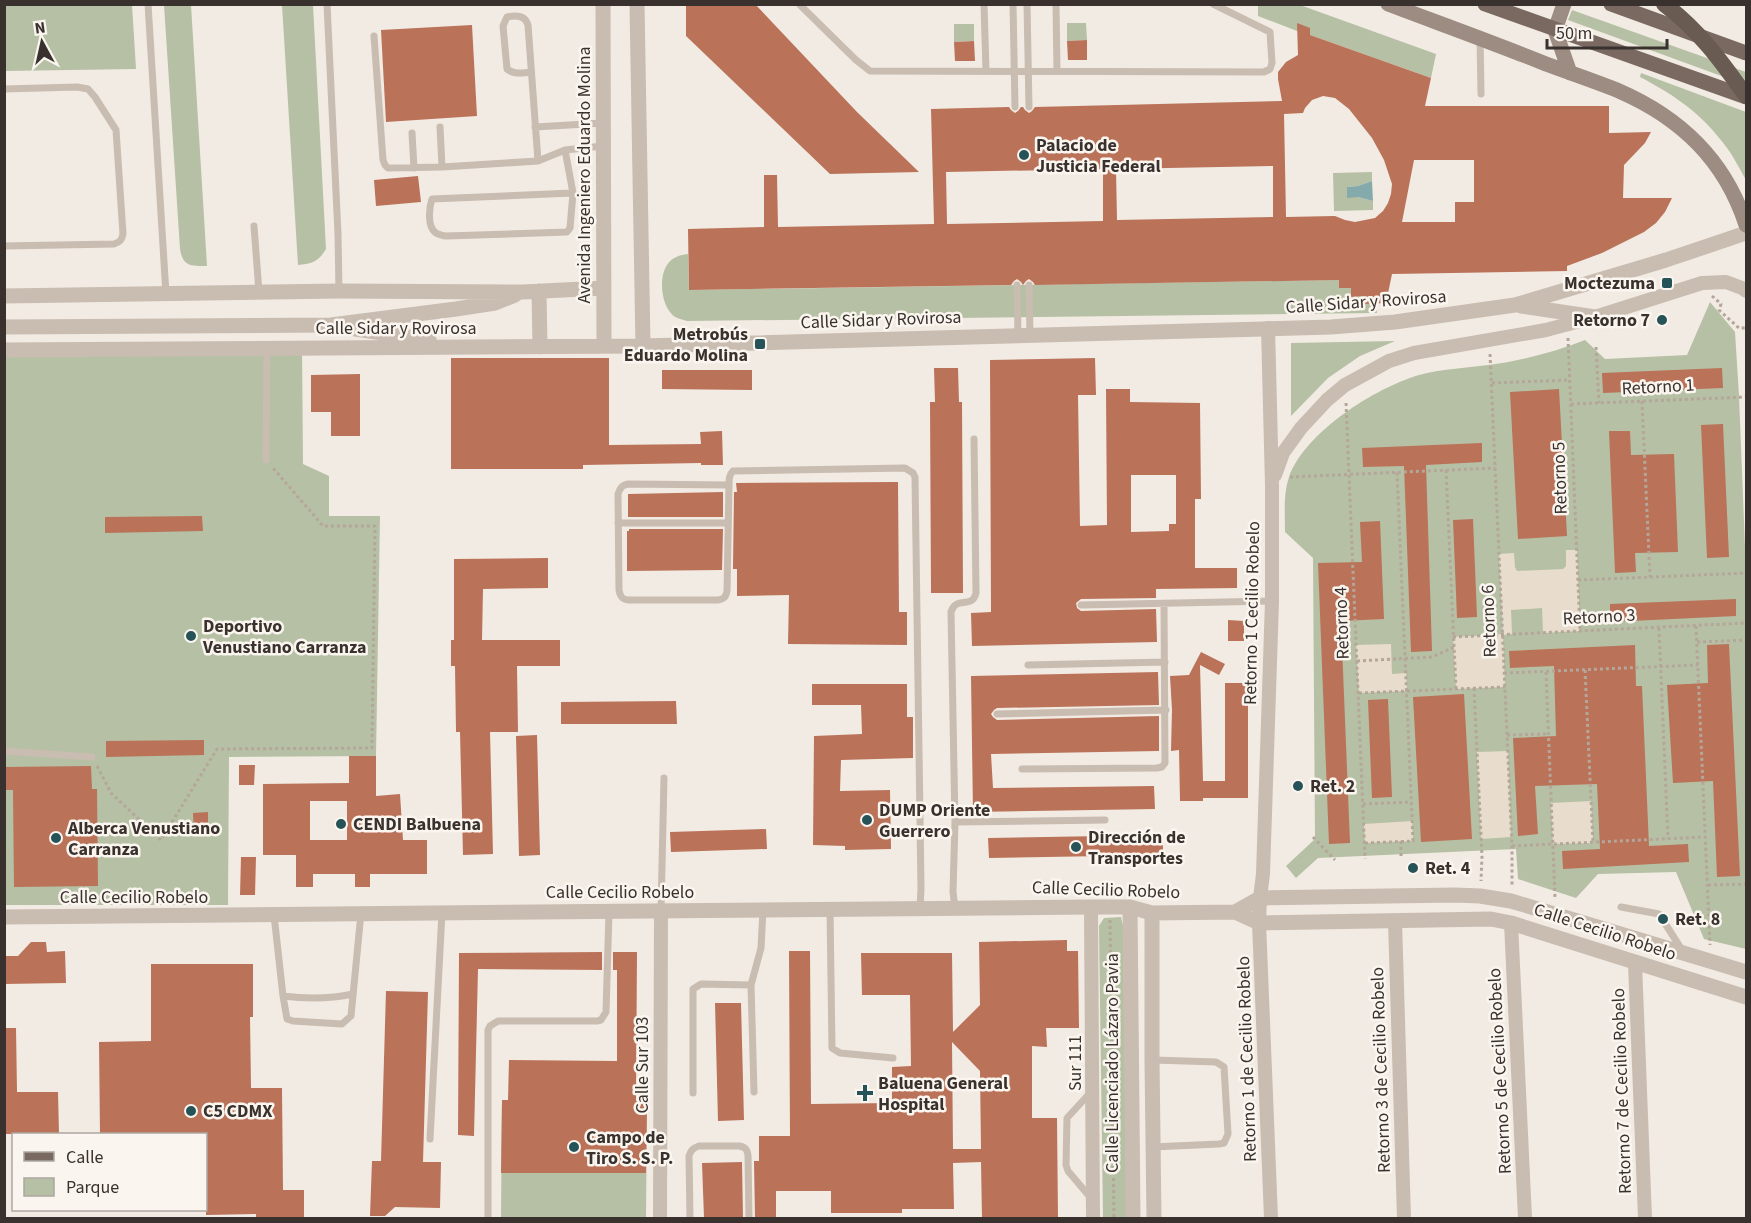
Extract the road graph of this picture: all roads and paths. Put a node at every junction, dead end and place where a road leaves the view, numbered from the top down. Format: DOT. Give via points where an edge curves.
graph roads {
  1 [pos="148,4"];
  2 [pos="327,4"];
  3 [pos="603,4"];
  4 [pos="637,4"];
  5 [pos="799,4"];
  6 [pos="984,4"];
  7 [pos="1012,4"];
  8 [pos="1027,4"];
  9 [pos="1056,4"];
  10 [pos="1213,4"];
  11 [pos="1388,4"];
  12 [pos="1485,4"];
  13 [pos="1564,4"];
  14 [pos="1611,4"];
  15 [pos="1664,4"];
  16 [pos="1555,30"];
  17 [pos="374,36"];
  18 [pos="1480,38"];
  19 [pos="1746,53"];
  20 [pos="986,71"];
  21 [pos="1028,71"];
  22 [pos="1057,71"];
  23 [pos="531,72"];
  24 [pos="1014,72"];
  25 [pos="1570,73"];
  26 [pos="4,89"];
  27 [pos="1481,94"];
  28 [pos="1746,97"];
  29 [pos="1015,107"];
  30 [pos="1029,107"];
  31 [pos="603,123"];
  32 [pos="440,127"];
  33 [pos="535,127"];
  34 [pos="412,134"];
  35 [pos="603,146"];
  36 [pos="566,150"];
  37 [pos="538,161"];
  38 [pos="442,167"];
  39 [pos="414,168"];
  40 [pos="573,193"];
  41 [pos="1746,225"];
  42 [pos="254,226"];
  43 [pos="1746,233"];
  44 [pos="4,246"];
  45 [pos="1017,285"];
  46 [pos="1029,285"];
  47 [pos="604,288"];
  48 [pos="339,291"];
  49 [pos="539,291"];
  50 [pos="1746,291"];
  51 [pos="259,292"];
  52 [pos="523,292"];
  53 [pos="166,294"];
  54 [pos="4,296"];
  55 [pos="1720,304"];
  56 [pos="1515,305"];
  57 [pos="1595,317"];
  58 [pos="1567,324"];
  59 [pos="331,325"];
  60 [pos="4,327"];
  61 [pos="1268,328"];
  62 [pos="1746,328"];
  63 [pos="1024,335"];
  64 [pos="1490,340"];
  65 [pos="604,346"];
  66 [pos="643,346"];
  67 [pos="477,347"];
  68 [pos="540,347"];
  69 [pos="1596,347"];
  70 [pos="267,348"];
  71 [pos="4,350"];
  72 [pos="1569,380"];
  73 [pos="1492,383"];
  74 [pos="1345,385"];
  75 [pos="1746,397"];
  76 [pos="1642,401"];
  77 [pos="1599,403"];
  78 [pos="1570,404"];
  79 [pos="974,439"];
  80 [pos="266,460"];
  81 [pos="1495,468"];
  82 [pos="1446,470"];
  83 [pos="1397,472"];
  84 [pos="1349,474"];
  85 [pos="1273,482"];
  86 [pos="729,485"];
  87 [pos="618,523"];
  88 [pos="728,523"];
  89 [pos="1746,573"];
  90 [pos="1650,577"];
  91 [pos="1578,580"];
  92 [pos="1272,601"];
  93 [pos="1164,603"];
  94 [pos="1082,605"];
  95 [pos="1746,623"];
  96 [pos="1696,626"];
  97 [pos="1659,627"];
  98 [pos="1580,631"];
  99 [pos="1503,634"];
  100 [pos="1454,637"];
  101 [pos="1746,640"];
  102 [pos="1697,642"];
  103 [pos="1454,647"];
  104 [pos="1405,659"];
  105 [pos="1357,661"];
  106 [pos="1165,662"];
  107 [pos="1028,665"];
  108 [pos="1698,665"];
  109 [pos="1660,666"];
  110 [pos="1585,670"];
  111 [pos="1546,672"];
  112 [pos="1504,673"];
  113 [pos="1505,687"];
  114 [pos="1456,688"];
  115 [pos="1474,688"];
  116 [pos="1407,691"];
  117 [pos="1359,693"];
  118 [pos="1166,710"];
  119 [pos="997,714"];
  120 [pos="1548,734"];
  121 [pos="1507,735"];
  122 [pos="4,751"];
  123 [pos="92,757"];
  124 [pos="1022,769"];
  125 [pos="664,778"];
  126 [pos="1412,802"];
  127 [pos="1363,804"];
  128 [pos="1106,820"];
  129 [pos="955,822"];
  130 [pos="1313,837"];
  131 [pos="1706,837"];
  132 [pos="1668,839"];
  133 [pos="1401,841"];
  134 [pos="1365,843"];
  135 [pos="1593,843"];
  136 [pos="1553,844"];
  137 [pos="1512,846"];
  138 [pos="1401,857"];
  139 [pos="1365,859"];
  140 [pos="1335,860"];
  141 [pos="1746,884"];
  142 [pos="1708,885"];
  143 [pos="1455,895"];
  144 [pos="1480,896"];
  145 [pos="1260,898"];
  146 [pos="1511,901"];
  147 [pos="1091,906"];
  148 [pos="1110,907"];
  149 [pos="1622,907"];
  150 [pos="955,908"];
  151 [pos="1130,908"];
  152 [pos="920,909"];
  153 [pos="763,910"];
  154 [pos="831,910"];
  155 [pos="661,911"];
  156 [pos="442,912"];
  157 [pos="609,912"];
  158 [pos="1235,912"];
  159 [pos="361,913"];
  160 [pos="1152,913"];
  161 [pos="1553,914"];
  162 [pos="274,915"];
  163 [pos="4,917"];
  164 [pos="1455,920"];
  165 [pos="1395,921"];
  166 [pos="1259,922"];
  167 [pos="1511,922"];
  168 [pos="1684,952"];
  169 [pos="1710,961"];
  170 [pos="1635,963"];
  171 [pos="1746,972"];
  172 [pos="1678,976"];
  173 [pos="751,985"];
  174 [pos="353,994"];
  175 [pos="283,996"];
  176 [pos="1746,997"];
  177 [pos="892,1058"];
  178 [pos="1152,1060"];
  179 [pos="1093,1090"];
  180 [pos="754,1092"];
  181 [pos="693,1093"];
  182 [pos="430,1139"];
  183 [pos="1152,1147"];
  184 [pos="1093,1201"];
  185 [pos="488,1218"];
  186 [pos="660,1218"];
  187 [pos="690,1218"];
  188 [pos="749,1218"];
  189 [pos="1093,1218"];
  190 [pos="1114,1218"];
  191 [pos="1132,1218"];
  192 [pos="1154,1218"];
  193 [pos="1271,1218"];
  194 [pos="1404,1218"];
  195 [pos="1525,1218"];
  196 [pos="1646,1218"];
  1 -- 53 [label="lane"];
  2 -- 48 [label="lane"];
  3 -- 31 [label="street, Avenida Ingeniero Eduardo Molina"];
  4 -- 66 [label="street"];
  5 -- 20 [label="lane" via="870,71"];
  6 -- 20 [label="lane"];
  7 -- 24 [label="lane"];
  8 -- 21 [label="lane"];
  9 -- 22 [label="lane"];
  10 -- 22 [label="lane" via="1270,32 1270,69"];
  11 -- 18 [label="main road"];
  12 -- 16 [label="main road"];
  13 -- 16 [label="main road"];
  14 -- 19 [label="main road"];
  15 -- 28 [label="highway, bridge" via="1712,48"];
  16 -- 25 [label="main road"];
  16 -- 28 [label="main road"];
  17 -- 39 [label="lane" via="384,165"];
  18 -- 25 [label="main road"];
  18 -- 27 [label="lane"];
  20 -- 24 [label="lane"];
  21 -- 22 [label="lane"];
  21 -- 24 [label="lane"];
  21 -- 30 [label="lane"];
  23 -- 23 [label="lane" via="526,20 507,17 503,26 507,69"];
  23 -- 33 [label="lane"];
  24 -- 29 [label="lane"];
  25 -- 41 [label="main road" via="1617,90 1685,130 1712,158"];
  26 -- 44 [label="lane" via="77,87 88,89 95,96 116,130 122,222 122,239 114,244"];
  31 -- 33 [label="lane"];
  31 -- 35 [label="street, Avenida Ingeniero Eduardo Molina"];
  32 -- 38 [label="lane"];
  33 -- 37 [label="lane"];
  34 -- 39 [label="lane"];
  35 -- 36 [label="lane"];
  35 -- 47 [label="street, Avenida Ingeniero Eduardo Molina"];
  36 -- 37 [label="lane"];
  36 -- 40 [label="lane"];
  37 -- 38 [label="lane"];
  38 -- 39 [label="lane"];
  40 -- 40 [label="lane" via="432,199 431,226 436,234 446,236 567,232"];
  42 -- 51 [label="lane"];
  43 -- 56 [label="street, Calle Sidar y Rovirosa"];
  45 -- 63 [label="lane"];
  46 -- 63 [label="lane"];
  47 -- 49 [label="street, Calle Sidar y Rovirosa"];
  47 -- 65 [label="street, Avenida Ingeniero Eduardo Molina"];
  48 -- 51 [label="street, Calle Sidar y Rovirosa"];
  48 -- 52 [label="street, Calle Sidar y Rovirosa"];
  49 -- 52 [label="street, Calle Sidar y Rovirosa"];
  49 -- 68 [label="street"];
  50 -- 57 [label="street" via="1726,282 1702,283"];
  51 -- 53 [label="street, Calle Sidar y Rovirosa"];
  52 -- 59 [label="street" via="495,303"];
  53 -- 54 [label="street, Calle Sidar y Rovirosa"];
  55 -- 62 [label="path" via="1719,310 1739,328"];
  56 -- 57 [label="street"];
  56 -- 61 [label="street, Calle Sidar y Rovirosa" via="1395,322"];
  57 -- 58 [label="street"];
  58 -- 64 [label="street"];
  58 -- 72 [label="path, Retorno 5"];
  59 -- 60 [label="street, Calle Sidar y Rovirosa"];
  59 -- 67 [label="street"];
  61 -- 63 [label="street, Calle Sidar y Rovirosa"];
  61 -- 85 [label="street, Retorno 1 Cecilio Robelo"];
  63 -- 66 [label="street, Calle Sidar y Rovirosa"];
  64 -- 73 [label="path, Retorno 6"];
  64 -- 74 [label="street" via="1389,361"];
  65 -- 66 [label="street, Calle Sidar y Rovirosa"];
  65 -- 68 [label="street, Calle Sidar y Rovirosa"];
  67 -- 68 [label="street, Calle Sidar y Rovirosa"];
  67 -- 70 [label="street, Calle Sidar y Rovirosa"];
  69 -- 77 [label="path"];
  70 -- 71 [label="street, Calle Sidar y Rovirosa"];
  70 -- 80 [label="lane"];
  72 -- 73 [label="path"];
  72 -- 78 [label="path, Retorno 5"];
  73 -- 81 [label="path, Retorno 6"];
  74 -- 84 [label="path, Retorno 4"];
  74 -- 85 [label="street" via="1300,428 1283,453"];
  75 -- 76 [label="path, Retorno 1"];
  76 -- 77 [label="path, Retorno 1"];
  76 -- 90 [label="path"];
  77 -- 78 [label="path, Retorno 1"];
  78 -- 91 [label="path, Retorno 5"];
  79 -- 129 [label="lane" via="976,592 971,601 956,604 951,612"];
  80 -- 123 [label="path" via="323,526 375,526 372,747 217,749 161,840 111,793"];
  81 -- 82 [label="path"];
  81 -- 99 [label="path, Retorno 6"];
  82 -- 83 [label="path"];
  82 -- 100 [label="path"];
  83 -- 84 [label="path"];
  83 -- 104 [label="path"];
  84 -- 85 [label="path"];
  84 -- 105 [label="path, Retorno 4"];
  85 -- 92 [label="street, Retorno 1 Cecilio Robelo"];
  86 -- 87 [label="lane" via="623,485 618,494"];
  86 -- 88 [label="lane"];
  86 -- 152 [label="lane" via="730,475 738,470 905,468 913,472"];
  87 -- 88 [label="lane"];
  87 -- 88 [label="lane" via="621,597 718,600 728,591"];
  89 -- 90 [label="path"];
  90 -- 91 [label="path"];
  91 -- 98 [label="path, Retorno 5"];
  92 -- 93 [label="lane"];
  92 -- 145 [label="street, Retorno 1 Cecilio Robelo"];
  93 -- 94 [label="lane"];
  93 -- 106 [label="lane"];
  95 -- 96 [label="path, Retorno 3"];
  96 -- 97 [label="path, Retorno 3"];
  96 -- 102 [label="path"];
  97 -- 98 [label="path, Retorno 3"];
  97 -- 109 [label="path"];
  98 -- 99 [label="path, Retorno 3"];
  99 -- 100 [label="path, Retorno 3"];
  99 -- 112 [label="path, Retorno 6"];
  100 -- 103 [label="path"];
  101 -- 102 [label="path"];
  102 -- 108 [label="path"];
  103 -- 104 [label="path" via="1432,657"];
  103 -- 114 [label="path"];
  104 -- 105 [label="path"];
  104 -- 116 [label="path"];
  105 -- 117 [label="path, Retorno 4"];
  106 -- 107 [label="lane"];
  106 -- 118 [label="lane"];
  108 -- 109 [label="path"];
  108 -- 131 [label="path"];
  109 -- 110 [label="path"];
  109 -- 132 [label="path"];
  110 -- 111 [label="path"];
  110 -- 135 [label="path"];
  111 -- 112 [label="path"];
  111 -- 120 [label="path"];
  112 -- 113 [label="path, Retorno 6"];
  113 -- 115 [label="path"];
  113 -- 121 [label="path, Retorno 6"];
  114 -- 115 [label="path"];
  114 -- 116 [label="path"];
  115 -- 144 [label="path" via="1482,857"];
  116 -- 117 [label="path"];
  116 -- 126 [label="path"];
  117 -- 127 [label="path, Retorno 4"];
  118 -- 119 [label="lane"];
  118 -- 124 [label="lane" via="1166,758 1161,767"];
  120 -- 121 [label="path"];
  120 -- 136 [label="path"];
  121 -- 137 [label="path, Retorno 6"];
  122 -- 123 [label="lane"];
  125 -- 155 [label="lane"];
  126 -- 127 [label="path"];
  126 -- 133 [label="path" via="1413,840"];
  127 -- 134 [label="path, Retorno 4"];
  128 -- 129 [label="lane"];
  129 -- 150 [label="lane"];
  130 -- 140 [label="path"];
  131 -- 132 [label="path"];
  131 -- 142 [label="path"];
  132 -- 135 [label="path"];
  133 -- 134 [label="path"];
  133 -- 138 [label="path"];
  134 -- 139 [label="path, Retorno 4"];
  135 -- 136 [label="path"];
  136 -- 137 [label="path"];
  136 -- 161 [label="path"];
  137 -- 146 [label="path, Retorno 6"];
  141 -- 142 [label="path"];
  142 -- 169 [label="path"];
  143 -- 144 [label="street, Calle Cecilio Robelo"];
  143 -- 145 [label="street, Calle Cecilio Robelo"];
  143 -- 164 [label="street"];
  144 -- 146 [label="street, Calle Cecilio Robelo"];
  145 -- 158 [label="street, Calle Cecilio Robelo"];
  145 -- 166 [label="street, Retorno 1 de Cecilio Robelo"];
  146 -- 161 [label="street, Calle Cecilio Robelo"];
  147 -- 148 [label="street, Calle Cecilio Robelo"];
  147 -- 150 [label="street, Calle Cecilio Robelo"];
  147 -- 179 [label="street, Sur 111"];
  148 -- 151 [label="street, Calle Cecilio Robelo"];
  148 -- 190 [label="path"];
  149 -- 168 [label="lane" via="1659,914"];
  150 -- 152 [label="street, Calle Cecilio Robelo"];
  151 -- 160 [label="street, Calle Cecilio Robelo"];
  151 -- 191 [label="street, Calle Licenciado Lázaro Pavia"];
  152 -- 154 [label="street, Calle Cecilio Robelo"];
  153 -- 154 [label="street, Calle Cecilio Robelo"];
  153 -- 155 [label="street, Calle Cecilio Robelo"];
  153 -- 173 [label="lane" via="761,948"];
  154 -- 177 [label="lane" via="832,1048 840,1053"];
  155 -- 157 [label="street, Calle Cecilio Robelo"];
  155 -- 186 [label="street, Calle Sur 103"];
  156 -- 157 [label="street, Calle Cecilio Robelo"];
  156 -- 159 [label="street, Calle Cecilio Robelo"];
  156 -- 182 [label="lane"];
  157 -- 185 [label="lane" via="606,1012 601,1020 498,1021 490,1026"];
  158 -- 160 [label="street, Calle Cecilio Robelo"];
  158 -- 166 [label="street, Calle Cecilio Robelo"];
  159 -- 162 [label="street, Calle Cecilio Robelo"];
  159 -- 174 [label="lane"];
  160 -- 178 [label="street"];
  161 -- 168 [label="street, Calle Cecilio Robelo"];
  162 -- 163 [label="street, Calle Cecilio Robelo"];
  162 -- 175 [label="lane"];
  164 -- 165 [label="street, Calle Cecilio Robelo"];
  164 -- 167 [label="street, Calle Cecilio Robelo"];
  165 -- 166 [label="street, Calle Cecilio Robelo"];
  165 -- 194 [label="street, Retorno 3 de Cecilio Robelo"];
  166 -- 193 [label="street, Retorno 1 de Cecilio Robelo"];
  167 -- 170 [label="street, Calle Cecilio Robelo"];
  167 -- 195 [label="street, Retorno 5 de Cecilio Robelo"];
  168 -- 169 [label="street, Calle Cecilio Robelo"];
  168 -- 172 [label="street"];
  169 -- 171 [label="street, Calle Cecilio Robelo"];
  170 -- 172 [label="street, Calle Cecilio Robelo"];
  170 -- 196 [label="street, Retorno 7 de Cecilio Robelo"];
  172 -- 176 [label="street, Calle Cecilio Robelo"];
  173 -- 180 [label="lane"];
  173 -- 181 [label="lane" via="701,984 693,989"];
  174 -- 175 [label="lane" via="330,998"];
  174 -- 175 [label="lane" via="351,1016 342,1024 288,1019"];
  178 -- 183 [label="street"];
  178 -- 183 [label="lane" via="1216,1062 1224,1067 1228,1134 1224,1143 1219,1144"];
  179 -- 184 [label="street, Sur 111"];
  179 -- 184 [label="lane" via="1067,1118 1066,1165"];
  183 -- 192 [label="street"];
  184 -- 189 [label="street, Sur 111"];
  187 -- 188 [label="lane" via="690,1151 699,1146 739,1146 748,1155"];
}
